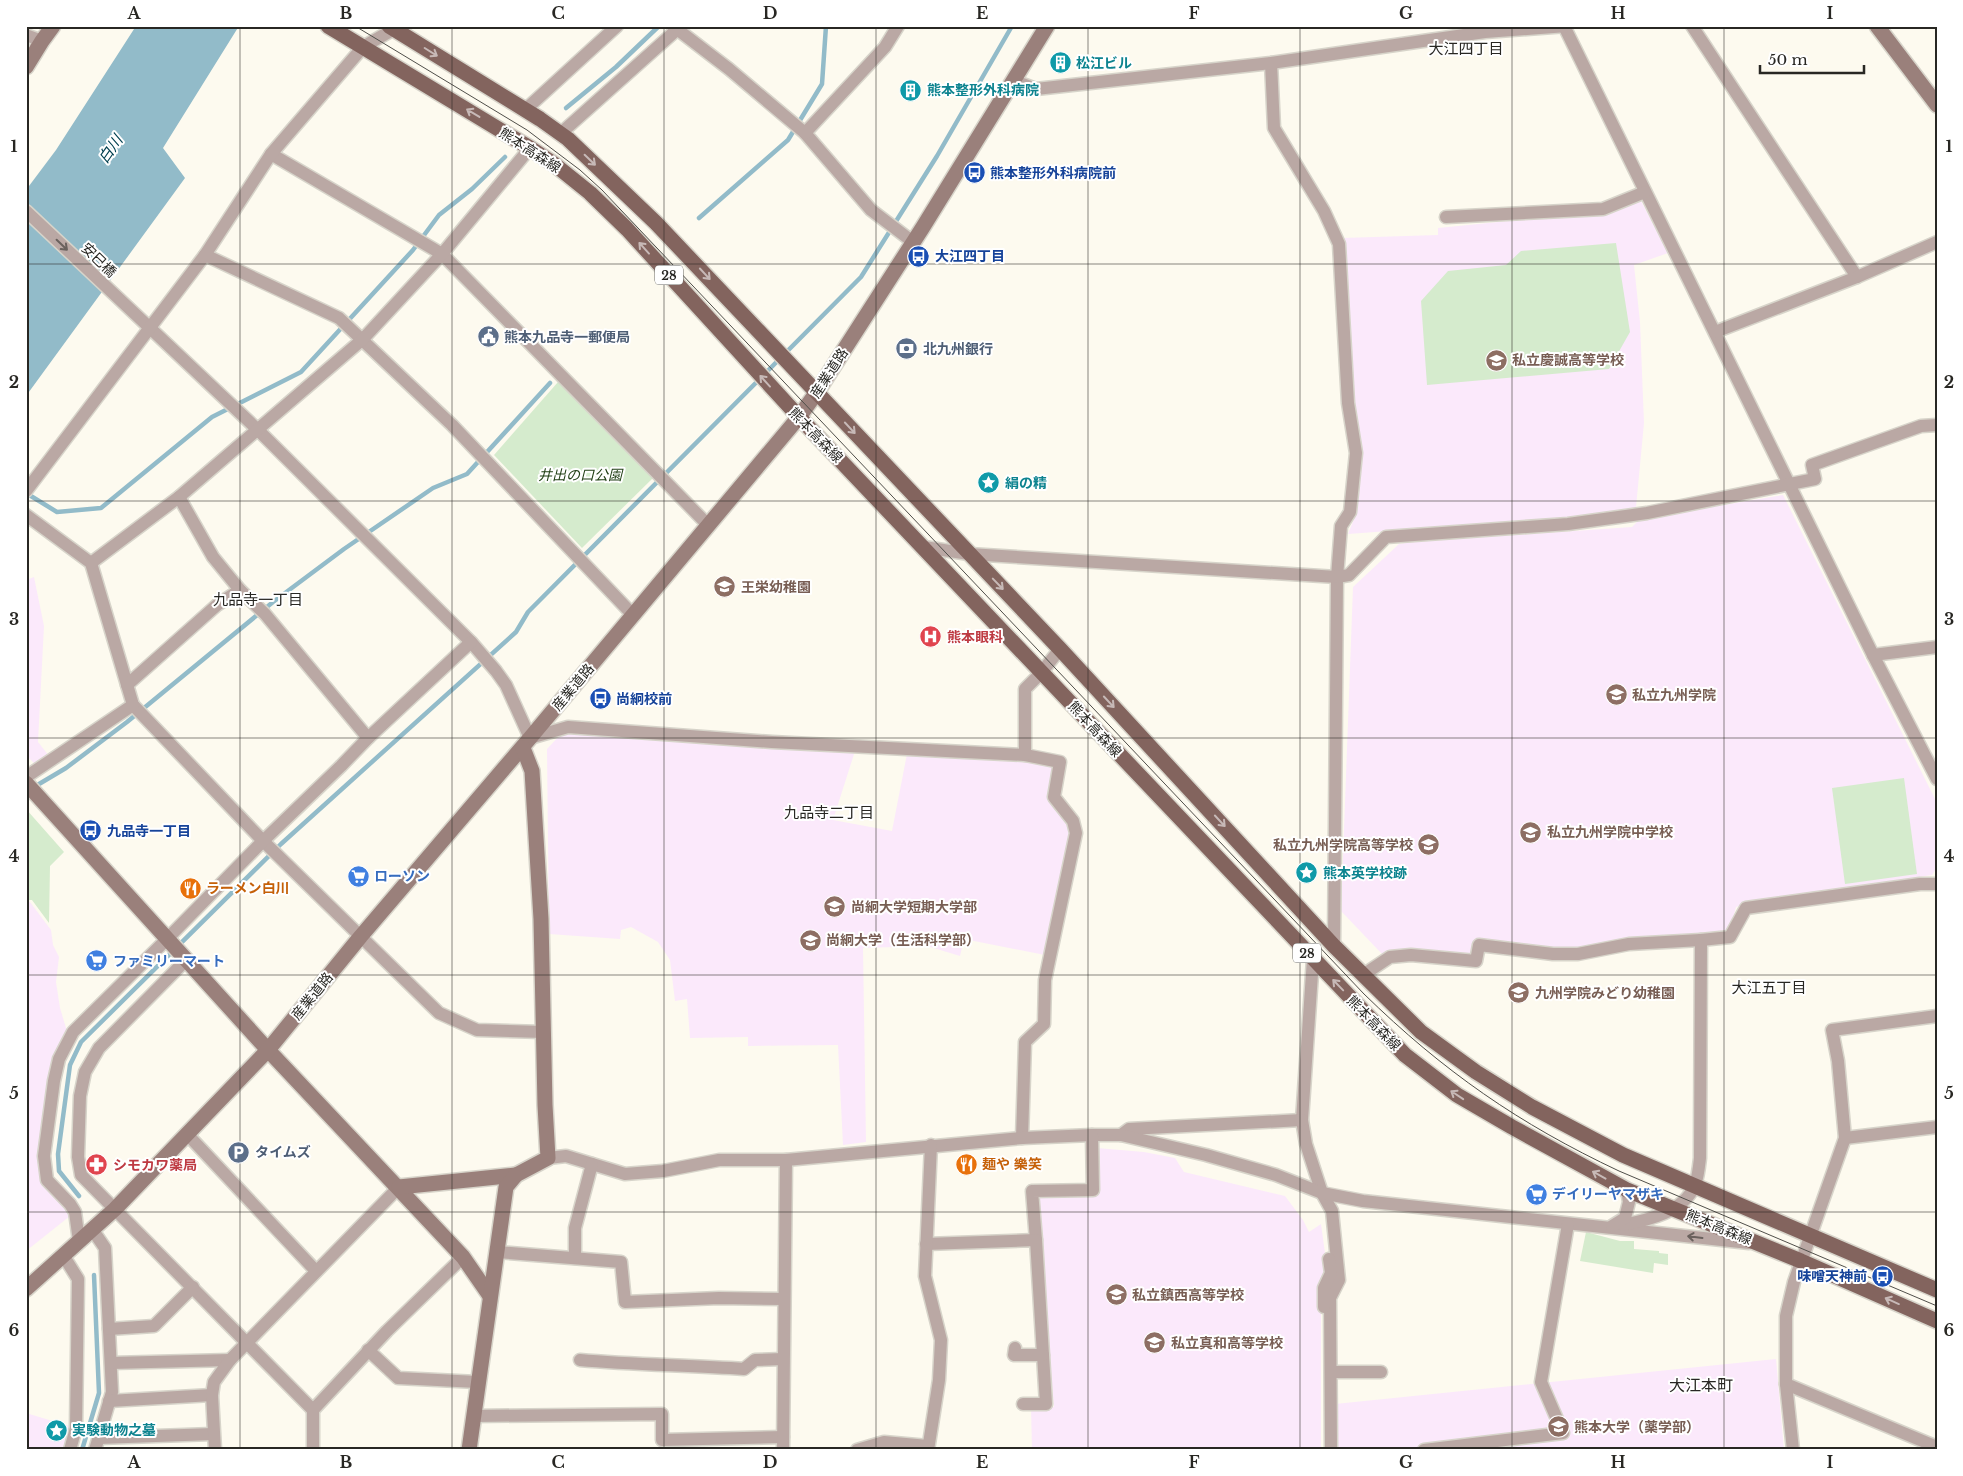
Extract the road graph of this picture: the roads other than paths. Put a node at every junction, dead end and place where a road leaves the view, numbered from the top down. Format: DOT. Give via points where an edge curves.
graph roads {
  1 [pos="53,26"];
  2 [pos="328,26"];
  3 [pos="618,26"];
  4 [pos="898,26"];
  5 [pos="1047,26"];
  6 [pos="1692,26"];
  7 [pos="1877,26"];
  8 [pos="393,27"];
  9 [pos="1565,27"];
  10 [pos="677,28"];
  11 [pos="26,35"];
  12 [pos="42,41"];
  13 [pos="360,45"];
  14 [pos="26,60"];
  15 [pos="1271,64"];
  16 [pos="26,67"];
  17 [pos="1015,81"];
  18 [pos="1937,105"];
  19 [pos="525,110"];
  20 [pos="551,127"];
  21 [pos="804,133"];
  22 [pos="529,148"];
  23 [pos="271,154"];
  24 [pos="1645,192"];
  25 [pos="26,211"];
  26 [pos="1446,218"];
  27 [pos="913,242"];
  28 [pos="1937,242"];
  29 [pos="205,254"];
  30 [pos="442,254"];
  31 [pos="1857,277"];
  32 [pos="150,330"];
  33 [pos="1715,332"];
  34 [pos="362,339"];
  35 [pos="817,392"];
  36 [pos="798,416"];
  37 [pos="1937,425"];
  38 [pos="258,430"];
  39 [pos="1790,485"];
  40 [pos="26,491"];
  41 [pos="179,497"];
  42 [pos="26,515"];
  43 [pos="709,526"];
  44 [pos="924,547"];
  45 [pos="969,554"];
  46 [pos="91,564"];
  47 [pos="1337,577"];
  48 [pos="240,590"];
  49 [pos="633,615"];
  50 [pos="471,642"];
  51 [pos="1937,647"];
  52 [pos="1060,649"];
  53 [pos="1873,655"];
  54 [pos="1042,673"];
  55 [pos="127,685"];
  56 [pos="133,705"];
  57 [pos="368,738"];
  58 [pos="527,743"];
  59 [pos="1025,754"];
  60 [pos="26,777"];
  61 [pos="1937,779"];
  62 [pos="26,784"];
  63 [pos="263,840"];
  64 [pos="1937,884"];
  65 [pos="361,936"];
  66 [pos="167,939"];
  67 [pos="1701,940"];
  68 [pos="1334,946"];
  69 [pos="1313,959"];
  70 [pos="186,960"];
  71 [pos="1363,975"];
  72 [pos="1937,1016"];
  73 [pos="544,1032"];
  74 [pos="268,1050"];
  75 [pos="1302,1120"];
  76 [pos="1937,1127"];
  77 [pos="187,1134"];
  78 [pos="1092,1135"];
  79 [pos="1121,1135"];
  80 [pos="1022,1138"];
  81 [pos="1845,1138"];
  82 [pos="931,1145"];
  83 [pos="548,1158"];
  84 [pos="786,1160"];
  85 [pos="592,1164"];
  86 [pos="516,1175"];
  87 [pos="1695,1186"];
  88 [pos="399,1187"];
  89 [pos="1627,1190"];
  90 [pos="1322,1193"];
  91 [pos="115,1209"];
  92 [pos="1674,1209"];
  93 [pos="1568,1224"];
  94 [pos="1610,1227"];
  95 [pos="92,1229"];
  96 [pos="1810,1236"];
  97 [pos="79,1240"];
  98 [pos="1036,1240"];
  99 [pos="926,1244"];
  100 [pos="1761,1245"];
  101 [pos="497,1252"];
  102 [pos="63,1255"];
  103 [pos="463,1258"];
  104 [pos="575,1258"];
  105 [pos="1801,1261"];
  106 [pos="316,1271"];
  107 [pos="193,1287"];
  108 [pos="26,1290"];
  109 [pos="1937,1290"];
  110 [pos="490,1296"];
  111 [pos="784,1299"];
  112 [pos="1937,1321"];
  113 [pos="109,1329"];
  114 [pos="247,1341"];
  115 [pos="1015,1348"];
  116 [pos="368,1350"];
  117 [pos="1043,1355"];
  118 [pos="783,1359"];
  119 [pos="230,1360"];
  120 [pos="580,1360"];
  121 [pos="111,1363"];
  122 [pos="1331,1372"];
  123 [pos="1381,1372"];
  124 [pos="477,1382"];
  125 [pos="1786,1384"];
  126 [pos="212,1396"];
  127 [pos="109,1401"];
  128 [pos="1024,1404"];
  129 [pos="313,1410"];
  130 [pos="474,1416"];
  131 [pos="213,1434"];
  132 [pos="783,1443"];
  133 [pos="97,1444"];
  134 [pos="1937,1447"];
  135 [pos="928,1448"];
  136 [pos="70,1450"];
  137 [pos="215,1450"];
  138 [pos="313,1450"];
  139 [pos="469,1450"];
  140 [pos="857,1450"];
  141 [pos="1324,1450"];
  142 [pos="1332,1450"];
  143 [pos="1424,1450"];
  144 [pos="1793,1450"];
  1 -- 12 [label="street"];
  2 -- 13 [label="main road, 熊本高森線 / 28"];
  3 -- 19 [label="street"];
  4 -- 21 [label="street" via="884,47"];
  5 -- 17 [label="street, 産業道路"];
  6 -- 31 [label="street"];
  7 -- 18 [label="street"];
  8 -- 13 [label="street"];
  8 -- 19 [label="main road, 熊本高森線 / 28, one-way"];
  9 -- 15 [label="street" via="1485,32"];
  9 -- 24 [label="street"];
  10 -- 20 [label="street"];
  10 -- 21 [label="street"];
  11 -- 12 [label="street"];
  12 -- 14 [label="street"];
  12 -- 16 [label="street"];
  22 -- 13 [label="main road, 熊本高森線 / 28, one-way"];
  13 -- 23 [label="street"];
  15 -- 17 [label="street" via="1036,89"];
  15 -- 47 [label="street" via="1274,128 1340,244 1348,403 1356,453 1350,512 1341,526"];
  17 -- 27 [label="street, 産業道路"];
  19 -- 20 [label="main road, 熊本高森線 / 28"];
  20 -- 35 [label="main road, 熊本高森線 / 28, one-way" via="568,139 656,223"];
  21 -- 27 [label="street" via="871,210"];
  22 -- 30 [label="street"];
  36 -- 22 [label="main road, 熊本高森線 / 28, one-way" via="627,229 590,193"];
  23 -- 29 [label="street"];
  23 -- 30 [label="street"];
  24 -- 26 [label="street" via="1603,210"];
  24 -- 33 [label="street"];
  25 -- 32 [label="street, 安巳橋, one-way"];
  27 -- 35 [label="street, 産業道路"];
  28 -- 31 [label="street"];
  29 -- 32 [label="street"];
  29 -- 34 [label="street" via="339,318"];
  30 -- 34 [label="street"];
  30 -- 43 [label="street"];
  31 -- 33 [label="street"];
  32 -- 38 [label="street, 安巳橋"];
  32 -- 40 [label="street"];
  33 -- 39 [label="street"];
  34 -- 38 [label="street"];
  34 -- 49 [label="street" via="452,424"];
  35 -- 36 [label="street, 産業道路"];
  35 -- 45 [label="main road, 熊本高森線 / 28, one-way"];
  36 -- 43 [label="street, 産業道路"];
  36 -- 44 [label="main road, 熊本高森線 / 28"];
  37 -- 39 [label="street" via="1921,426 1812,465 1815,480"];
  38 -- 41 [label="street"];
  38 -- 50 [label="street, 安巳橋"];
  39 -- 47 [label="street" via="1647,513 1568,524 1386,537 1349,575"];
  39 -- 53 [label="street"];
  41 -- 46 [label="street"];
  41 -- 48 [label="street" via="213,557"];
  42 -- 46 [label="street"];
  43 -- 49 [label="street, 産業道路"];
  44 -- 45 [label="street"];
  44 -- 54 [label="main road, 熊本高森線 / 28"];
  45 -- 47 [label="street"];
  45 -- 52 [label="main road, 熊本高森線 / 28, one-way"];
  46 -- 55 [label="street"];
  47 -- 68 [label="street"];
  48 -- 55 [label="street" via="217,605"];
  48 -- 57 [label="street" via="265,614"];
  49 -- 58 [label="street, 産業道路"];
  50 -- 57 [label="street"];
  50 -- 58 [label="street, 安巳橋" via="506,685"];
  51 -- 53 [label="street"];
  52 -- 54 [label="street"];
  52 -- 68 [label="main road, 熊本高森線 / 28, one-way"];
  53 -- 61 [label="street"];
  54 -- 59 [label="street" via="1025,689"];
  54 -- 69 [label="main road, 熊本高森線 / 28"];
  55 -- 56 [label="street"];
  56 -- 60 [label="street"];
  56 -- 63 [label="street"];
  57 -- 63 [label="street"];
  58 -- 59 [label="street" via="568,727 772,742"];
  58 -- 65 [label="street, 産業道路"];
  58 -- 73 [label="street" via="532,771"];
  59 -- 80 [label="street" via="1060,762 1054,797 1073,821 1076,833 1045,980 1044,1024 1025,1042"];
  62 -- 66 [label="street"];
  63 -- 65 [label="street"];
  63 -- 66 [label="street"];
  64 -- 67 [label="street" via="1746,908 1730,937"];
  65 -- 73 [label="street" via="439,1013 477,1030"];
  65 -- 74 [label="street, 産業道路"];
  66 -- 70 [label="street"];
  66 -- 97 [label="street" via="73,1032 59,1059 44,1156 47,1180 75,1212"];
  67 -- 71 [label="street" via="1629,944 1578,954 1479,945 1476,961 1411,955 1390,957"];
  67 -- 87 [label="street" via="1700,1158"];
  68 -- 71 [label="main road, 熊本高森線 / 28"];
  69 -- 75 [label="street"];
  89 -- 69 [label="main road, 熊本高森線 / 28, one-way" via="1457,1096 1405,1055"];
  70 -- 74 [label="street"];
  70 -- 91 [label="street" via="99,1048 85,1072 80,1096 78,1158 81,1175"];
  71 -- 87 [label="main road, 熊本高森線 / 28" via="1421,1032 1476,1072 1532,1107 1623,1155"];
  72 -- 81 [label="street" via="1832,1030"];
  73 -- 83 [label="street"];
  74 -- 77 [label="street, 産業道路"];
  74 -- 88 [label="street"];
  75 -- 79 [label="street" via="1129,1129"];
  75 -- 90 [label="street"];
  76 -- 81 [label="street"];
  77 -- 91 [label="street, 産業道路"];
  77 -- 106 [label="street"];
  78 -- 79 [label="street"];
  78 -- 80 [label="street"];
  78 -- 98 [label="street" via="1094,1190 1032,1191"];
  79 -- 90 [label="street" via="1215,1157"];
  80 -- 82 [label="street"];
  81 -- 96 [label="street"];
  82 -- 84 [label="street"];
  82 -- 99 [label="street"];
  83 -- 85 [label="street" via="566,1156"];
  83 -- 86 [label="street"];
  84 -- 85 [label="street" via="719,1160 663,1171 625,1174"];
  84 -- 111 [label="street"];
  85 -- 104 [label="street" via="575,1228"];
  86 -- 88 [label="street"];
  86 -- 101 [label="street" via="506,1187"];
  87 -- 92 [label="street"];
  87 -- 96 [label="main road, 熊本高森線 / 28"];
  88 -- 103 [label="street"];
  88 -- 106 [label="street"];
  89 -- 92 [label="main road, 熊本高森線 / 28"];
  89 -- 94 [label="street" via="1629,1202 1624,1218"];
  90 -- 93 [label="street" via="1363,1201"];
  90 -- 122 [label="street" via="1332,1211 1339,1280 1330,1298"];
  90 -- 141 [label="street" via="1317,1198 1324,1213 1331,1273 1324,1288"];
  91 -- 95 [label="street, 産業道路"];
  91 -- 107 [label="street"];
  92 -- 94 [label="street"];
  92 -- 100 [label="main road, 熊本高森線 / 28"];
  93 -- 94 [label="street"];
  93 -- 143 [label="street" via="1541,1382 1563,1433"];
  100 -- 94 [label="street, one-way"];
  95 -- 97 [label="street, 産業道路"];
  95 -- 113 [label="street" via="105,1248"];
  96 -- 105 [label="street"];
  96 -- 109 [label="main road, 熊本高森線 / 28"];
  97 -- 102 [label="street, 産業道路"];
  98 -- 99 [label="street"];
  98 -- 117 [label="street"];
  99 -- 135 [label="street" via="924,1276 941,1340 939,1380"];
  100 -- 105 [label="main road, 熊本高森線 / 28"];
  101 -- 104 [label="street"];
  101 -- 110 [label="street"];
  102 -- 108 [label="street, 産業道路"];
  102 -- 136 [label="street" via="78,1279 76,1428"];
  103 -- 110 [label="street"];
  103 -- 116 [label="street"];
  104 -- 111 [label="street" via="621,1262 625,1302"];
  112 -- 105 [label="main road, 熊本高森線 / 28, one-way"];
  105 -- 125 [label="street" via="1786,1316"];
  106 -- 114 [label="street"];
  107 -- 113 [label="street" via="154,1326"];
  107 -- 114 [label="street"];
  110 -- 124 [label="street"];
  111 -- 118 [label="street"];
  113 -- 121 [label="street"];
  114 -- 119 [label="street"];
  114 -- 129 [label="street"];
  115 -- 117 [label="street" via="1014,1355"];
  116 -- 124 [label="street" via="398,1378"];
  116 -- 129 [label="street"];
  117 -- 128 [label="street" via="1046,1404"];
  118 -- 120 [label="street" via="755,1360 744,1369"];
  118 -- 132 [label="street"];
  119 -- 121 [label="street"];
  119 -- 126 [label="street" via="214,1382"];
  121 -- 127 [label="street" via="112,1392"];
  122 -- 123 [label="street"];
  122 -- 142 [label="street"];
  124 -- 130 [label="street"];
  125 -- 134 [label="street"];
  125 -- 144 [label="street"];
  126 -- 127 [label="street"];
  126 -- 131 [label="street"];
  127 -- 133 [label="street"];
  129 -- 138 [label="street"];
  130 -- 132 [label="street" via="662,1414 662,1440"];
  130 -- 139 [label="street"];
  131 -- 133 [label="street"];
  131 -- 137 [label="street"];
  135 -- 140 [label="street" via="884,1442"];
}
